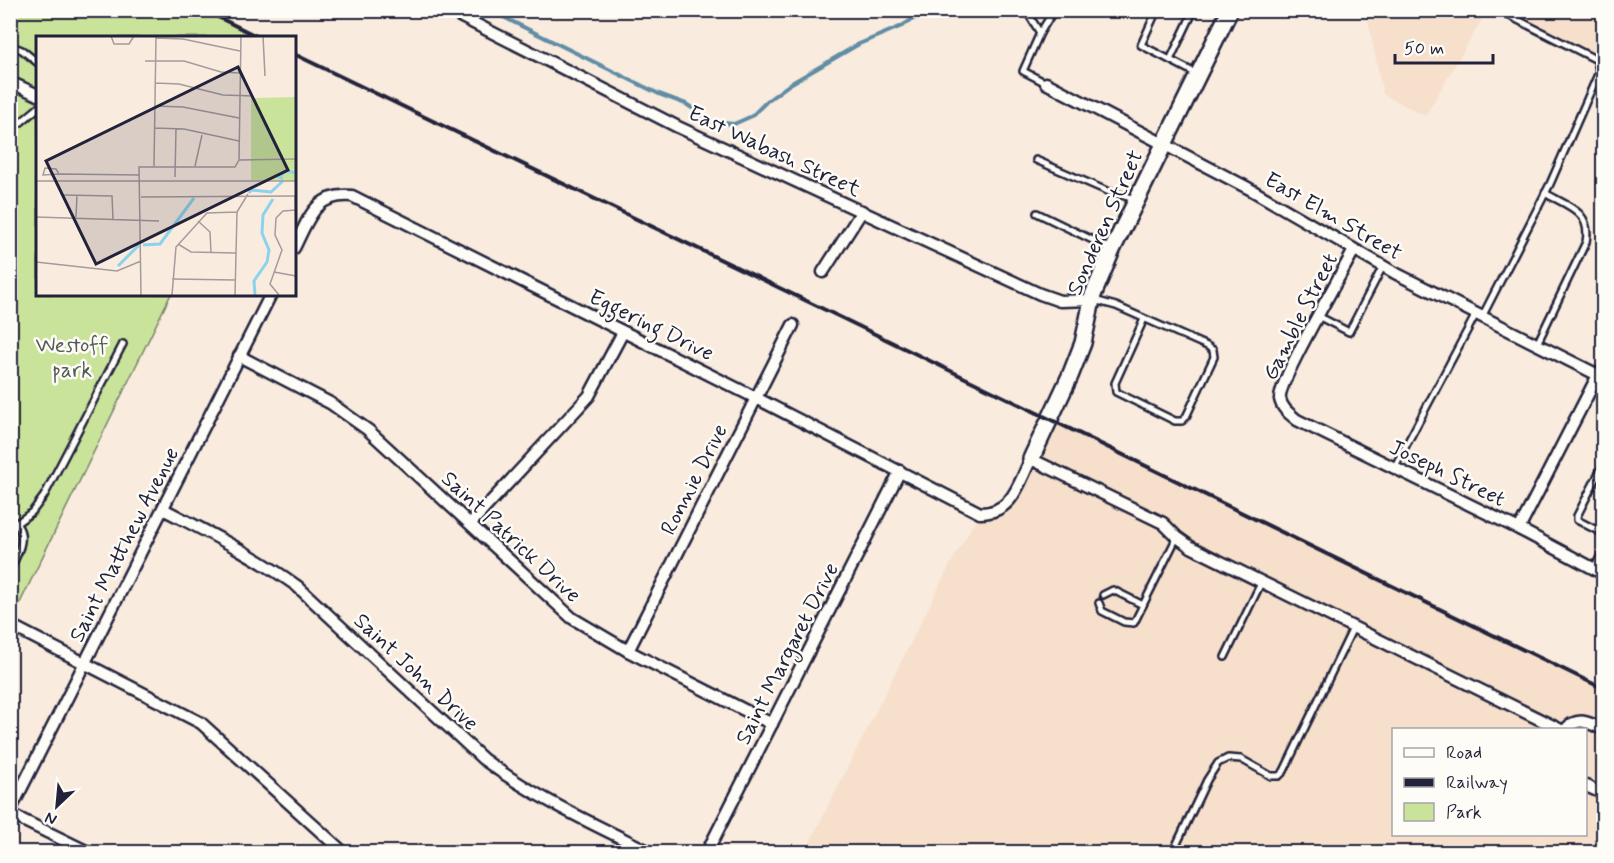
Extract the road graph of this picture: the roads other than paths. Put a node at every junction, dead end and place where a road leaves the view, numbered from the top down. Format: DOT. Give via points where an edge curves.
graph roads {
  1 [pos="448,10"];
  2 [pos="1026,10"];
  3 [pos="1054,10"];
  4 [pos="1157,10"];
  5 [pos="1194,10"];
  6 [pos="1230,10"];
  7 [pos="1505,10"];
  8 [pos="1040,33"];
  9 [pos="10,45"];
  10 [pos="1604,48"];
  11 [pos="1170,60"];
  12 [pos="1597,60"];
  13 [pos="36,61"];
  14 [pos="1198,74"];
  15 [pos="10,82"];
  16 [pos="1046,83"];
  17 [pos="36,94"];
  18 [pos="36,110"];
  19 [pos="10,122"];
  20 [pos="1164,143"];
  21 [pos="1036,160"];
  22 [pos="1545,193"];
  23 [pos="1137,200"];
  24 [pos="862,211"];
  25 [pos="1037,213"];
  26 [pos="299,226"];
  27 [pos="1354,249"];
  28 [pos="1112,250"];
  29 [pos="1383,266"];
  30 [pos="823,272"];
  31 [pos="269,296"];
  32 [pos="1092,300"];
  33 [pos="1479,315"];
  34 [pos="1318,316"];
  35 [pos="1144,319"];
  36 [pos="793,325"];
  37 [pos="623,332"];
  38 [pos="123,344"];
  39 [pos="1537,344"];
  40 [pos="239,356"];
  41 [pos="1601,377"];
  42 [pos="756,398"];
  43 [pos="1280,401"];
  44 [pos="1031,459"];
  45 [pos="1604,463"];
  46 [pos="1394,468"];
  47 [pos="900,471"];
  48 [pos="162,509"];
  49 [pos="991,513"];
  50 [pos="10,519"];
  51 [pos="17,523"];
  52 [pos="471,523"];
  53 [pos="1519,529"];
  54 [pos="1604,534"];
  55 [pos="1177,537"];
  56 [pos="1604,549"];
  57 [pos="11,567"];
  58 [pos="1599,571"];
  59 [pos="1262,581"];
  60 [pos="1103,595"];
  61 [pos="1099,603"];
  62 [pos="1143,605"];
  63 [pos="10,624"];
  64 [pos="1354,627"];
  65 [pos="628,651"];
  66 [pos="1225,657"];
  67 [pos="85,662"];
  68 [pos="772,724"];
  69 [pos="1561,728"];
  70 [pos="1565,728"];
  71 [pos="1604,730"];
  72 [pos="1587,786"];
  73 [pos="1604,794"];
  74 [pos="10,813"];
  75 [pos="88,852"];
  76 [pos="343,852"];
  77 [pos="650,852"];
  78 [pos="707,852"];
  79 [pos="1173,852"];
  1 -- 24 [label="street, East Wabash Street" via="678,127"];
  2 -- 8 [label="lane"];
  3 -- 8 [label="lane"];
  4 -- 11 [label="lane" via="1141,45"];
  5 -- 11 [label="lane"];
  6 -- 14 [label="street, Sonderen Street"];
  7 -- 12 [label="lane" via="1504,13"];
  8 -- 16 [label="lane" via="1023,71"];
  9 -- 13 [label="lane"];
  10 -- 12 [label="lane"];
  11 -- 14 [label="lane"];
  12 -- 22 [label="lane" via="1599,72"];
  14 -- 20 [label="street, Sonderen Street"];
  15 -- 17 [label="street"];
  16 -- 20 [label="street, East Elm Street"];
  18 -- 19 [label="lane" via="20,123"];
  20 -- 23 [label="street, Sonderen Street"];
  20 -- 27 [label="street, East Elm Street"];
  21 -- 23 [label="lane" via="1096,187"];
  22 -- 33 [label="lane"];
  22 -- 39 [label="lane" via="1581,214 1588,230 1586,242"];
  23 -- 28 [label="street, Sonderen Street"];
  24 -- 30 [label="street"];
  24 -- 32 [label="street, East Wabash Street" via="1040,294 1060,301"];
  25 -- 28 [label="lane"];
  26 -- 37 [label="street, Eggering Drive" via="325,200 337,195 352,196"];
  27 -- 29 [label="street, East Elm Street"];
  27 -- 34 [label="street, Gamble Street"];
  28 -- 32 [label="street, Sonderen Street"];
  29 -- 33 [label="street, East Elm Street"];
  29 -- 34 [label="lane" via="1349,332"];
  31 -- 40 [label="street, Saint Matthew Avenue"];
  32 -- 35 [label="lane"];
  32 -- 44 [label="street, Sonderen Street" via="1083,343"];
  33 -- 39 [label="street, East Elm Street"];
  33 -- 46 [label="lane"];
  34 -- 43 [label="street, Gamble Street" via="1282,387"];
  35 -- 35 [label="lane" via="1213,350 1214,357 1182,421 1175,421 1114,388"];
  36 -- 42 [label="street, Ronnie Drive"];
  37 -- 42 [label="street, Eggering Drive"];
  37 -- 52 [label="street" via="589,396"];
  38 -- 51 [label="lane" via="44,496"];
  39 -- 41 [label="street, East Elm Street"];
  40 -- 48 [label="street, Saint Matthew Avenue"];
  40 -- 52 [label="street, Saint Patrick Drive" via="330,404 368,430"];
  41 -- 53 [label="street"];
  42 -- 47 [label="street, Eggering Drive"];
  42 -- 65 [label="street, Ronnie Drive"];
  43 -- 46 [label="street, Joseph Street" via="1297,420"];
  44 -- 49 [label="street, Sonderen Street" via="1009,501"];
  44 -- 55 [label="street" via="1163,523"];
  45 -- 54 [label="lane" via="1577,516 1577,520"];
  46 -- 53 [label="street, Joseph Street"];
  47 -- 49 [label="street, Eggering Drive" via="980,513"];
  47 -- 68 [label="street, Saint Margaret Drive"];
  48 -- 67 [label="street, Saint Matthew Avenue"];
  48 -- 77 [label="street, Saint John Drive" via="240,548 297,586 503,774"];
  50 -- 51 [label="lane"];
  51 -- 57 [label="lane" via="21,547"];
  52 -- 65 [label="street, Saint Patrick Drive" via="572,618"];
  53 -- 58 [label="street, Joseph Street"];
  55 -- 59 [label="street"];
  55 -- 62 [label="lane"];
  56 -- 58 [label="lane"];
  59 -- 64 [label="street"];
  59 -- 66 [label="lane"];
  60 -- 62 [label="lane" via="1113,590"];
  61 -- 62 [label="lane" via="1102,612 1134,623"];
  63 -- 67 [label="street"];
  64 -- 69 [label="street"];
  64 -- 79 [label="lane" via="1284,771 1271,776 1241,759 1228,758 1218,763"];
  65 -- 68 [label="street, Saint Patrick Drive"];
  67 -- 74 [label="street, Saint Matthew Avenue"];
  67 -- 76 [label="street" via="201,723"];
  68 -- 78 [label="street, Saint Margaret Drive"];
  70 -- 71 [label="street" via="1580,720"];
  72 -- 73 [label="street"];
  74 -- 75 [label="street"];
}
